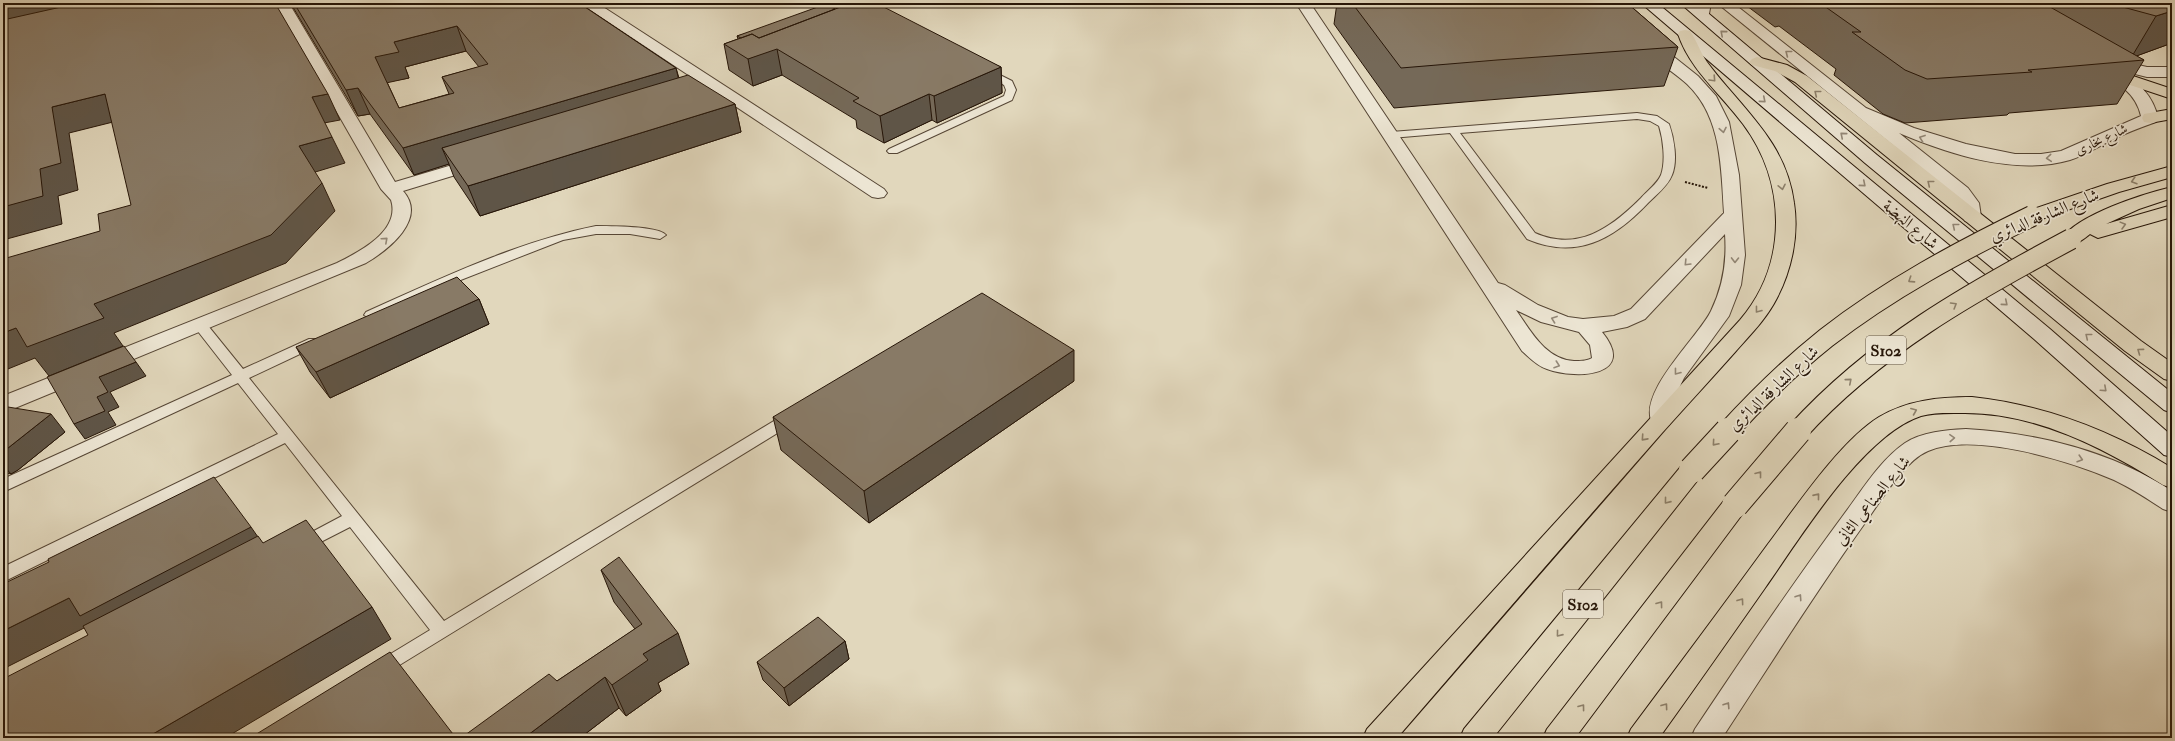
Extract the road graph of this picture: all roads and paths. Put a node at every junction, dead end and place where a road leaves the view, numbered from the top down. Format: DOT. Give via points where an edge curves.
graph roads {
  1 [pos="587,3"];
  2 [pos="854,3"];
  3 [pos="1303,3"];
  4 [pos="1648,3"];
  5 [pos="1687,3"];
  6 [pos="1724,3"];
  7 [pos="283,5"];
  8 [pos="1706,10"];
  9 [pos="863,20"];
  10 [pos="1638,34"];
  11 [pos="1685,34"];
  12 [pos="1757,62"];
  13 [pos="978,68"];
  14 [pos="2172,72"];
  15 [pos="2115,75"];
  16 [pos="721,89"];
  17 [pos="2172,94"];
  18 [pos="698,96"];
  19 [pos="1863,112"];
  20 [pos="2172,114"];
  21 [pos="2150,118"];
  22 [pos="1453,130"];
  23 [pos="1391,135"];
  24 [pos="893,151"];
  25 [pos="496,157"];
  26 [pos="2172,171"];
  27 [pos="1665,177"];
  28 [pos="390,189"];
  29 [pos="2172,192"];
  30 [pos="878,193"];
  31 [pos="1731,193"];
  32 [pos="2172,211"];
  33 [pos="1733,214"];
  34 [pos="1972,217"];
  35 [pos="660,235"];
  36 [pos="2071,239"];
  37 [pos="1489,283"];
  38 [pos="362,320"];
  39 [pos="200,325"];
  40 [pos="1586,327"];
  41 [pos="326,336"];
  42 [pos="2172,374"];
  43 [pos="239,376"];
  44 [pos="3,405"];
  45 [pos="2172,405"];
  46 [pos="803,410"];
  47 [pos="1661,419"];
  48 [pos="287,436"];
  49 [pos="2172,449"];
  50 [pos="2172,479"];
  51 [pos="3,486"];
  52 [pos="2172,503"];
  53 [pos="352,518"];
  54 [pos="289,552"];
  55 [pos="3,575"];
  56 [pos="441,631"];
  57 [pos="367,676"];
  58 [pos="1378,738"];
  59 [pos="1475,738"];
  60 [pos="1558,738"];
  61 [pos="1642,738"];
  62 [pos="1706,738"];
  1 -- 16 [label="street"];
  2 -- 9 [label="lane" via="880,17"];
  3 -- 23 [label="street"];
  4 -- 11 [label="street, شارع النهضة"];
  5 -- 8 [label="street, شارع النهضة"];
  19 -- 6 [label="street, one-way"];
  7 -- 28 [label="street"];
  12 -- 8 [label="street, شارع النهضة, one-way"];
  10 -- 31 [label="street, one-way" via="1704,92 1719,116 1723,128"];
  11 -- 47 [label="main road, one-way" via="1688,45 1701,66 1748,118 1773,159 1786,204 1786,235 1780,267 1766,299 1742,331"];
  11 -- 49 [label="street, شارع النهضة, one-way" via="2042,334"];
  34 -- 12 [label="main road, one-way" via="1797,76 1781,68"];
  45 -- 12 [label="street, شارع النهضة, one-way" via="1871,159"];
  13 -- 24 [label="lane" via="1008,84 1011,90 1008,98"];
  14 -- 15 [label="street, شارع بخارى" via="2127,69 2092,59"];
  15 -- 17 [label="main road"];
  15 -- 21 [label="street, شارع بخارى" via="2132,87 2145,101"];
  16 -- 18 [label="street"];
  16 -- 30 [label="street"];
  21 -- 19 [label="street, شارع بخارى, one-way" via="2064,156 2026,159 1993,155 1926,139"];
  19 -- 34 [label="street" via="1962,192 1970,203"];
  20 -- 21 [label="main road"];
  22 -- 23 [label="lane"];
  22 -- 27 [label="lane" via="1637,116 1653,118 1666,128 1668,164"];
  22 -- 27 [label="lane" via="1531,236 1547,243 1566,244 1596,239 1634,212"];
  23 -- 37 [label="street"];
  25 -- 28 [label="street"];
  26 -- 59 [label="main road, شارع الشارقة الدائري / S102, one-way, bridge" via="2032,216 1970,245 1857,316 1801,359 1741,417 1692,470"];
  27 -- 31 [label="path"];
  28 -- 39 [label="street" via="400,198 402,209 399,222 390,236 374,249 329,274"];
  29 -- 36 [label="main road, شارع الشارقة الدائري / S102" via="2112,213 2089,224"];
  31 -- 33 [label="street"];
  36 -- 32 [label="main road, one-way"];
  33 -- 40 [label="street, one-way" via="1638,314 1624,322 1604,327"];
  33 -- 47 [label="street, one-way" via="1736,263 1729,295 1709,332 1666,388"];
  42 -- 34 [label="main road, one-way" via="2133,346"];
  35 -- 38 [label="lane" via="630,230 596,230 560,237 448,280"];
  60 -- 36 [label="main road, شارع الشارقة الدائري / S102, one-way, bridge" via="1782,445 1833,394 1870,362 1943,312 2004,274"];
  40 -- 37 [label="street, one-way" via="1540,314"];
  37 -- 40 [label="street, one-way" via="1530,346 1555,365 1582,369 1601,361 1604,354"];
  39 -- 43 [label="lane"];
  39 -- 44 [label="street"];
  41 -- 43 [label="lane"];
  43 -- 48 [label="lane"];
  43 -- 51 [label="lane"];
  46 -- 56 [label="lane"];
  47 -- 58 [label="main road, one-way"];
  48 -- 53 [label="lane"];
  48 -- 55 [label="lane"];
  61 -- 50 [label="main road, one-way" via="1816,497 1871,435 1894,419 1922,408 1954,404 1991,406 2030,413 2070,425 2109,442"];
  62 -- 52 [label="street, شارع الصناعي الثاني, one-way" via="1833,548 1876,489 1903,459 1919,446 1942,439 1971,437 2030,445 2094,463 2123,475"];
  53 -- 54 [label="lane"];
  53 -- 56 [label="lane"];
  56 -- 57 [label="lane"];
}
